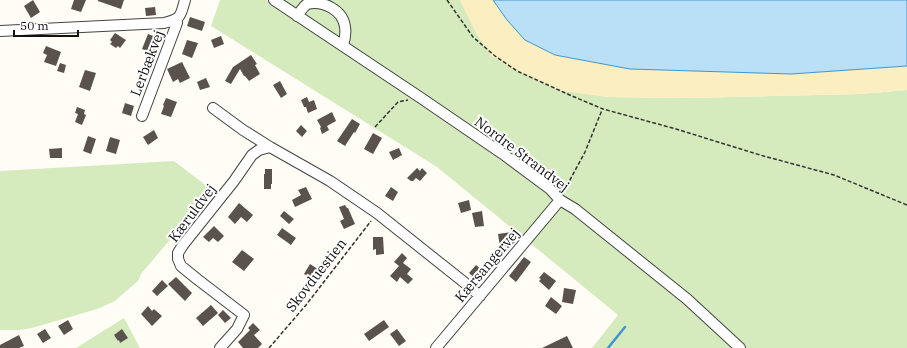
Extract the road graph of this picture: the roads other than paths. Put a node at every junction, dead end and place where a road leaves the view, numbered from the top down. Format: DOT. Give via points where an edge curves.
graph roads {
  1 [pos="185,0"];
  2 [pos="274,0"];
  3 [pos="297,16"];
  4 [pos="176,20"];
  5 [pos="0,31"];
  6 [pos="343,45"];
  7 [pos="213,108"];
  8 [pos="142,116"];
  9 [pos="270,147"];
  10 [pos="560,200"];
  11 [pos="480,296"];
  12 [pos="220,348"];
  13 [pos="436,348"];
  14 [pos="740,348"];
  1 -- 4 [label="street, Lerbækvej" via="180,16"];
  2 -- 3 [label="street, Nordre Strandvej"];
  3 -- 6 [label="street, Nordre Strandvej"];
  3 -- 6 [label="street" via="306,4 313,1 330,2 343,18 346,35"];
  4 -- 5 [label="street, Lerbækvej" via="164,23"];
  4 -- 8 [label="street, Lerbækvej"];
  6 -- 10 [label="street, Nordre Strandvej" via="509,158 550,189"];
  7 -- 9 [label="street"];
  9 -- 11 [label="street" via="330,181 377,213"];
  9 -- 12 [label="street, Kæruldvej" via="252,154 178,253 181,266 244,315 237,329"];
  10 -- 11 [label="street, Kærsangervej"];
  10 -- 14 [label="street, Nordre Strandvej" via="575,209 687,299"];
  11 -- 13 [label="street, Kærsangervej"];
}
